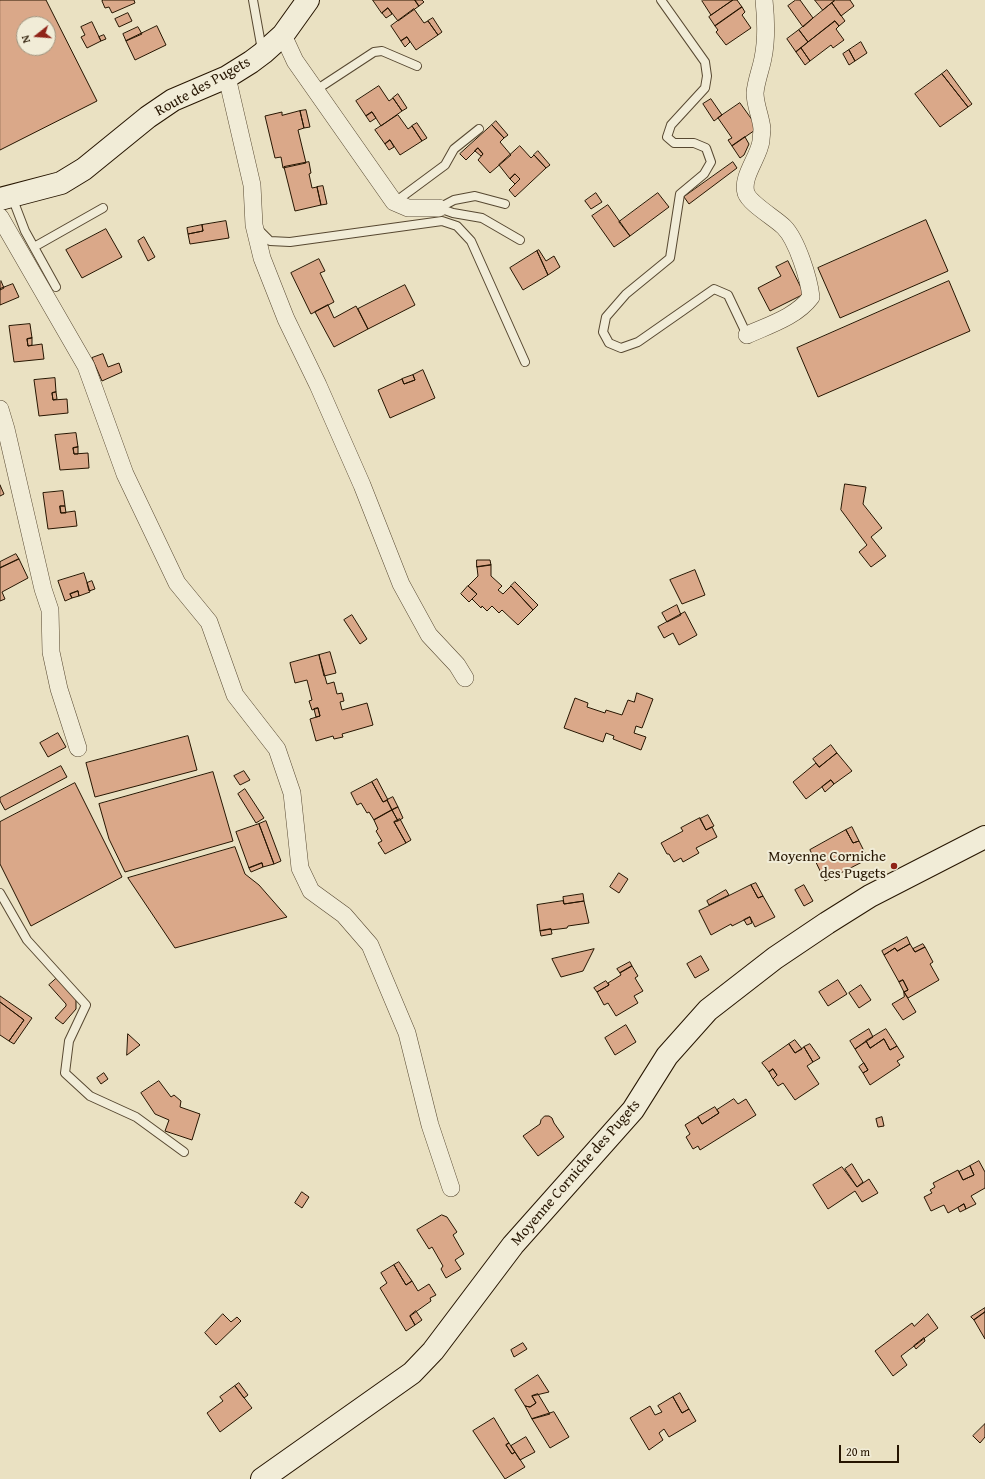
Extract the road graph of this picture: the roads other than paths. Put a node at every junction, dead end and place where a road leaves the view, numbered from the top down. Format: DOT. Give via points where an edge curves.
graph roads {
  1 [pos="252,0"];
  2 [pos="308,0"];
  3 [pos="661,0"];
  4 [pos="764,0"];
  5 [pos="283,35"];
  6 [pos="263,53"];
  7 [pos="417,66"];
  8 [pos="227,76"];
  9 [pos="316,90"];
  10 [pos="479,129"];
  11 [pos="6,197"];
  12 [pos="394,202"];
  13 [pos="505,204"];
  14 [pos="103,208"];
  15 [pos="438,208"];
  16 [pos="0,217"];
  17 [pos="254,225"];
  18 [pos="520,240"];
  19 [pos="34,247"];
  20 [pos="56,287"];
  21 [pos="747,335"];
  22 [pos="525,362"];
  23 [pos="0,409"];
  24 [pos="465,678"];
  25 [pos="78,748"];
  26 [pos="985,837"];
  27 [pos="0,892"];
  28 [pos="184,1152"];
  29 [pos="451,1188"];
  30 [pos="262,1479"];
  1 -- 6 [label="lane"];
  2 -- 5 [label="street, Route des Pugets"];
  3 -- 21 [label="lane" via="705,62 707,76 705,88 671,125 667,137 674,143 694,144 706,148 712,162 704,174 680,194 670,258 626,294 606,317 603,332 609,343 621,348 638,342 714,289 728,295"];
  4 -- 21 [label="street" via="766,43 755,94 762,129 746,193 791,235 810,286 811,297 797,312"];
  5 -- 6 [label="street, Route des Pugets"];
  5 -- 9 [label="street" via="295,61"];
  6 -- 8 [label="street, Route des Pugets"];
  7 -- 9 [label="lane" via="382,51 374,52"];
  8 -- 11 [label="street, Route des Pugets" via="173,100 84,169 61,183"];
  8 -- 17 [label="street" via="252,185"];
  9 -- 12 [label="street"];
  10 -- 12 [label="lane" via="454,149 445,165"];
  11 -- 19 [label="lane"];
  12 -- 15 [label="street" via="408,208"];
  13 -- 15 [label="lane" via="475,196 454,200"];
  14 -- 19 [label="lane"];
  15 -- 18 [label="lane" via="482,218"];
  16 -- 29 [label="street" via="86,366 125,474 176,583 209,622 235,695 277,750 292,793 300,868 311,891 344,915 370,945 407,1032 430,1125"];
  17 -- 22 [label="lane" via="270,241 290,242 442,221 457,226 471,241"];
  17 -- 24 [label="street" via="262,258 275,292 362,485 401,584 429,635 457,665"];
  19 -- 20 [label="lane"];
  23 -- 25 [label="street" via="50,610 51,652"];
  26 -- 30 [label="street, Moyenne Corniche des Pugets" via="870,896 775,958 708,1010 667,1056 633,1110 512,1245 433,1351 412,1373"];
  27 -- 28 [label="lane" via="27,940 86,1005 69,1041 65,1073 90,1096 136,1117"];
}
